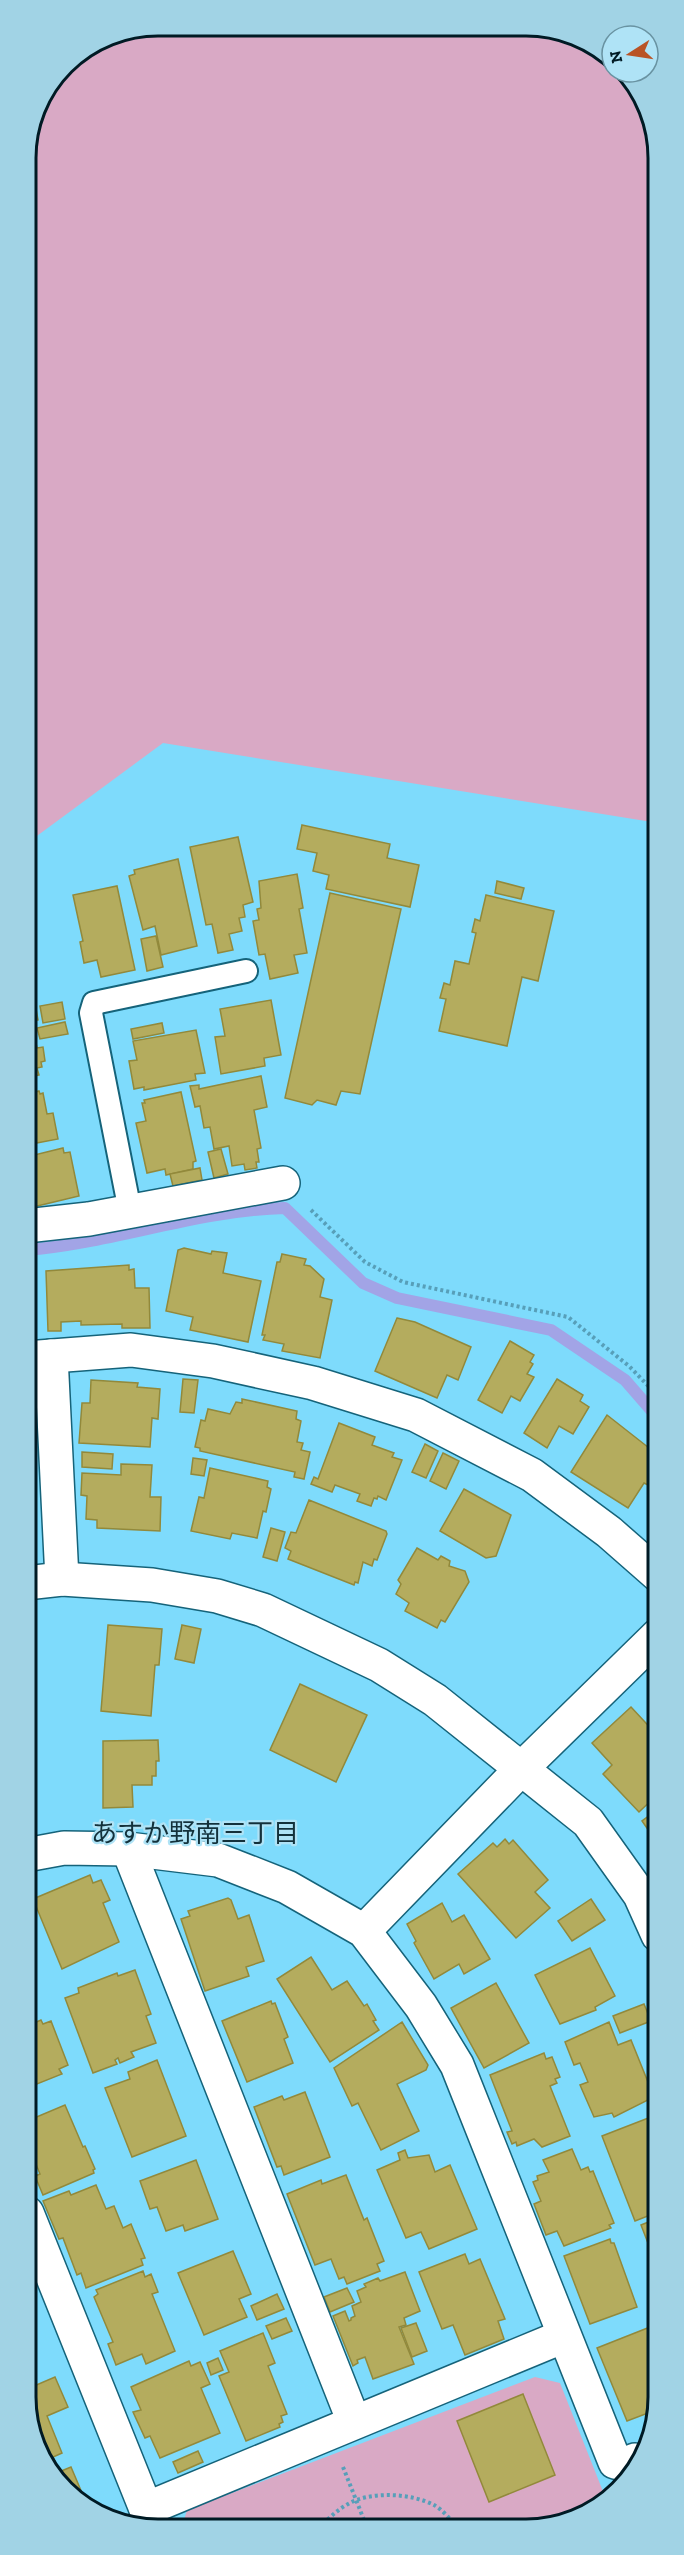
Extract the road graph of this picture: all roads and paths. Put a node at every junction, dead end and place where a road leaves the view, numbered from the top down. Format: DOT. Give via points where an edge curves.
graph roads {
  1 [pos="246,972"];
  2 [pos="283,1183"];
  3 [pos="130,1211"];
  4 [pos="36,1225"];
  5 [pos="39,1357"];
  6 [pos="648,1386"];
  7 [pos="648,1566"];
  8 [pos="62,1579"];
  9 [pos="36,1581"];
  10 [pos="648,1645"];
  11 [pos="522,1768"];
  12 [pos="128,1849"];
  13 [pos="36,1853"];
  14 [pos="648,1913"];
  15 [pos="364,1931"];
  16 [pos="36,2235"];
  17 [pos="564,2336"];
  18 [pos="341,2427"];
  19 [pos="629,2462"];
  20 [pos="357,2500"];
  21 [pos="150,2518"];
  22 [pos="327,2519"];
  23 [pos="364,2519"];
  24 [pos="448,2519"];
  1 -- 3 [label="lane" via="94,1003 91,1013"];
  2 -- 3 [label="street"];
  2 -- 6 [label="path" via="364,1262 403,1282 568,1317"];
  3 -- 4 [label="street"];
  5 -- 7 [label="street" via="131,1350 213,1360 313,1383 416,1415 532,1475"];
  5 -- 8 [label="street"];
  8 -- 9 [label="street"];
  8 -- 11 [label="street" via="152,1585 217,1596 263,1610 379,1665 435,1700"];
  10 -- 11 [label="street"];
  11 -- 14 [label="street" via="588,1822 640,1895"];
  11 -- 15 [label="street"];
  12 -- 13 [label="street" via="64,1848"];
  12 -- 15 [label="street" via="218,1860 287,1887"];
  12 -- 18 [label="street"];
  15 -- 17 [label="street" via="421,2006 457,2065"];
  16 -- 21 [label="street"];
  17 -- 18 [label="street"];
  17 -- 19 [label="street" via="615,2462"];
  18 -- 20 [label="path"];
  18 -- 21 [label="street"];
  20 -- 22 [label="path"];
  20 -- 23 [label="path"];
  20 -- 24 [label="path" via="398,2495 434,2505"];
}
